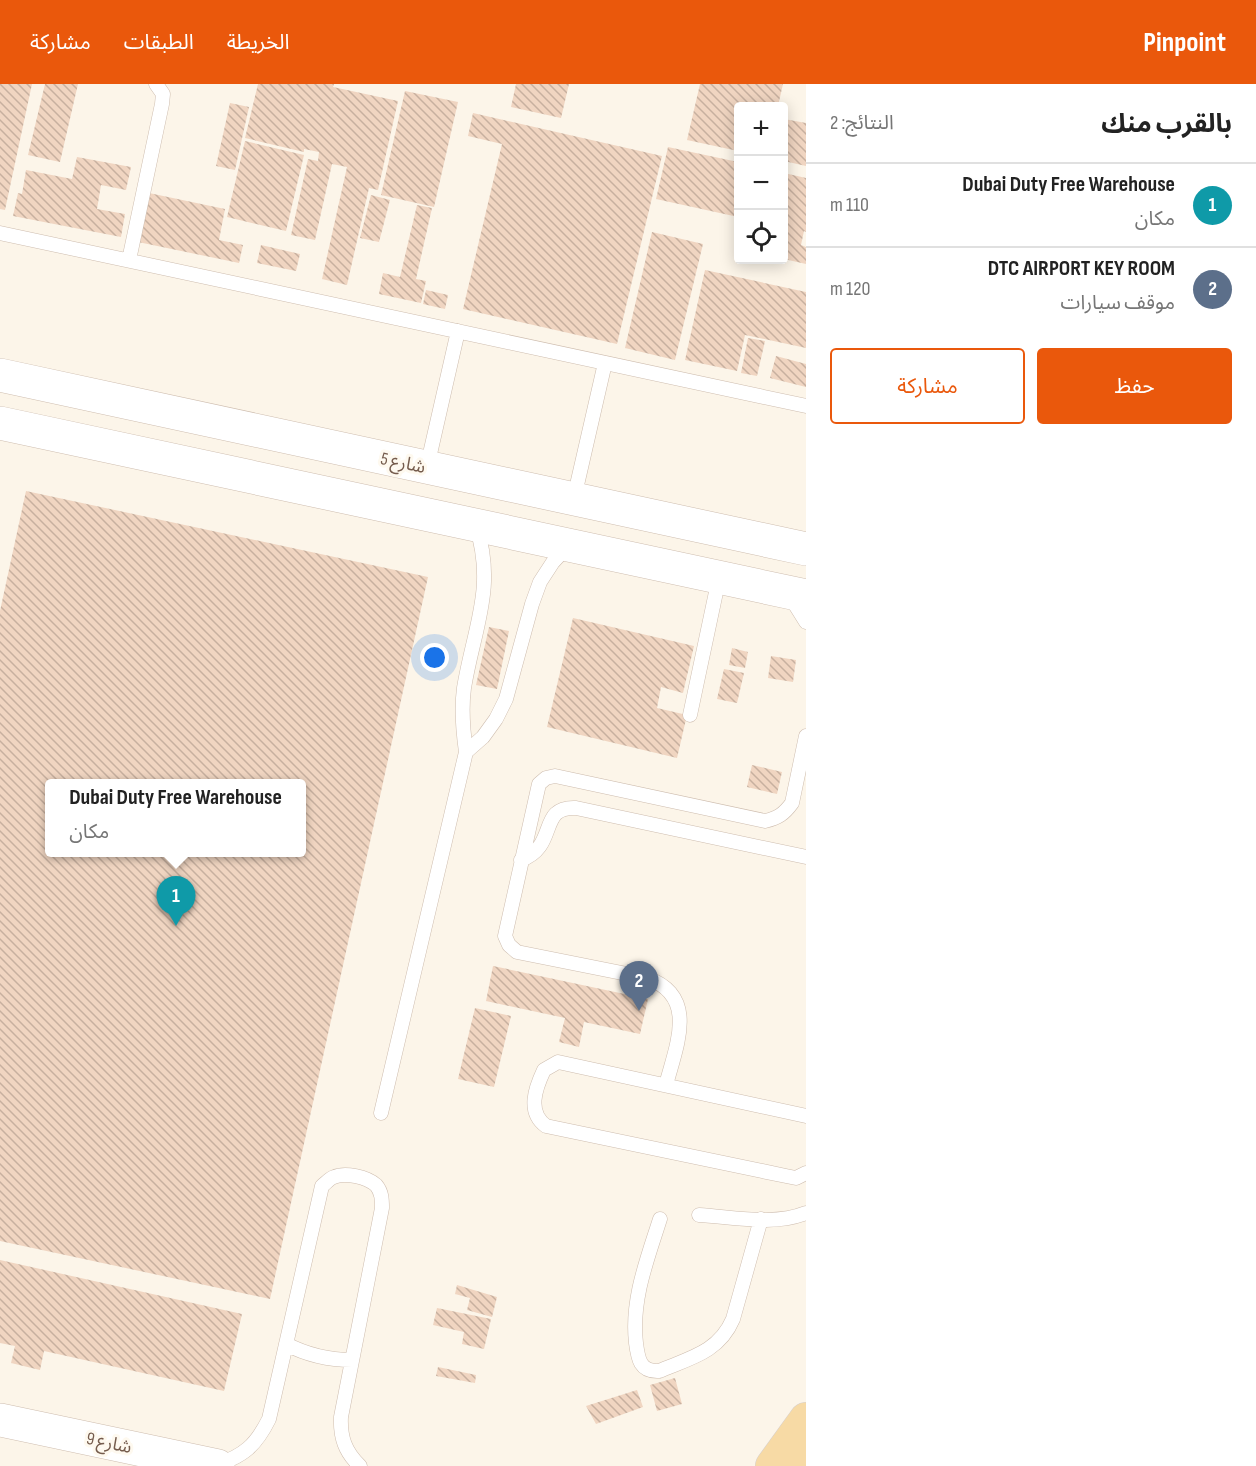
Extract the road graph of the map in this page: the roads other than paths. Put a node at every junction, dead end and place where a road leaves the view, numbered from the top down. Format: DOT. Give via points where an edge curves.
graph roads {
  1 [pos="156,84"];
  2 [pos="0,233"];
  3 [pos="129,260"];
  4 [pos="458,332"];
  5 [pos="605,363"];
  6 [pos="0,375"];
  7 [pos="806,406"];
  8 [pos="0,423"];
  9 [pos="426,468"];
  10 [pos="574,500"];
  11 [pos="672,522"];
  12 [pos="475,523"];
  13 [pos="569,545"];
  14 [pos="806,549"];
  15 [pos="658,564"];
  16 [pos="719,578"];
  17 [pos="796,594"];
  18 [pos="806,622"];
  19 [pos="690,715"];
  20 [pos="806,736"];
  21 [pos="466,752"];
  22 [pos="805,855"];
  23 [pos="521,860"];
  24 [pos="666,1085"];
  25 [pos="381,1113"];
  26 [pos="806,1116"];
  27 [pos="806,1173"];
  28 [pos="806,1213"];
  29 [pos="699,1215"];
  30 [pos="660,1219"];
  31 [pos="761,1219"];
  32 [pos="286,1344"];
  33 [pos="352,1360"];
  34 [pos="0,1420"];
  35 [pos="802,1445"];
  36 [pos="216,1466"];
  37 [pos="360,1466"];
  38 [pos="749,1466"];
  39 [pos="772,1466"];
  1 -- 3 [label="lane" via="163,94 162,104"];
  2 -- 3 [label="lane"];
  3 -- 4 [label="lane"];
  4 -- 5 [label="lane"];
  4 -- 9 [label="lane"];
  5 -- 7 [label="lane"];
  5 -- 10 [label="lane"];
  6 -- 9 [label="street, شارع 5"];
  8 -- 12 [label="street"];
  9 -- 10 [label="street, شارع 5"];
  10 -- 11 [label="street, شارع 5"];
  11 -- 14 [label="street, شارع 5"];
  11 -- 15 [label="street" via="674,546"];
  12 -- 13 [label="street"];
  12 -- 21 [label="lane" via="485,569 462,709"];
  13 -- 15 [label="street"];
  13 -- 21 [label="lane" via="540,582 506,699 483,737"];
  15 -- 16 [label="street"];
  16 -- 17 [label="street"];
  16 -- 19 [label="lane"];
  17 -- 18 [label="lane"];
  20 -- 23 [label="lane" via="792,803 776,819 765,821 555,776 546,778 536,793"];
  21 -- 25 [label="lane"];
  22 -- 23 [label="lane" via="565,808 550,822 540,849"];
  23 -- 24 [label="lane" via="506,926 509,945 527,955 647,978 670,990 681,1017"];
  24 -- 26 [label="lane"];
  24 -- 27 [label="lane" via="558,1062 540,1077 534,1112 546,1126 796,1178"];
  28 -- 31 [label="lane" via="795,1218"];
  29 -- 31 [label="lane"];
  30 -- 31 [label="lane" via="639,1287 635,1316 640,1364 652,1372 711,1349 728,1331"];
  32 -- 33 [label="lane" via="312,1356"];
  32 -- 33 [label="lane" via="322,1186 333,1177 365,1179 376,1185 382,1196 382,1208"];
  32 -- 36 [label="lane" via="269,1419 261,1436 248,1450"];
  33 -- 37 [label="lane" via="340,1434 346,1450"];
  34 -- 36 [label="street, شارع 9"];
  35 -- 38 [label="main road"];
  35 -- 39 [label="main road"];
}
